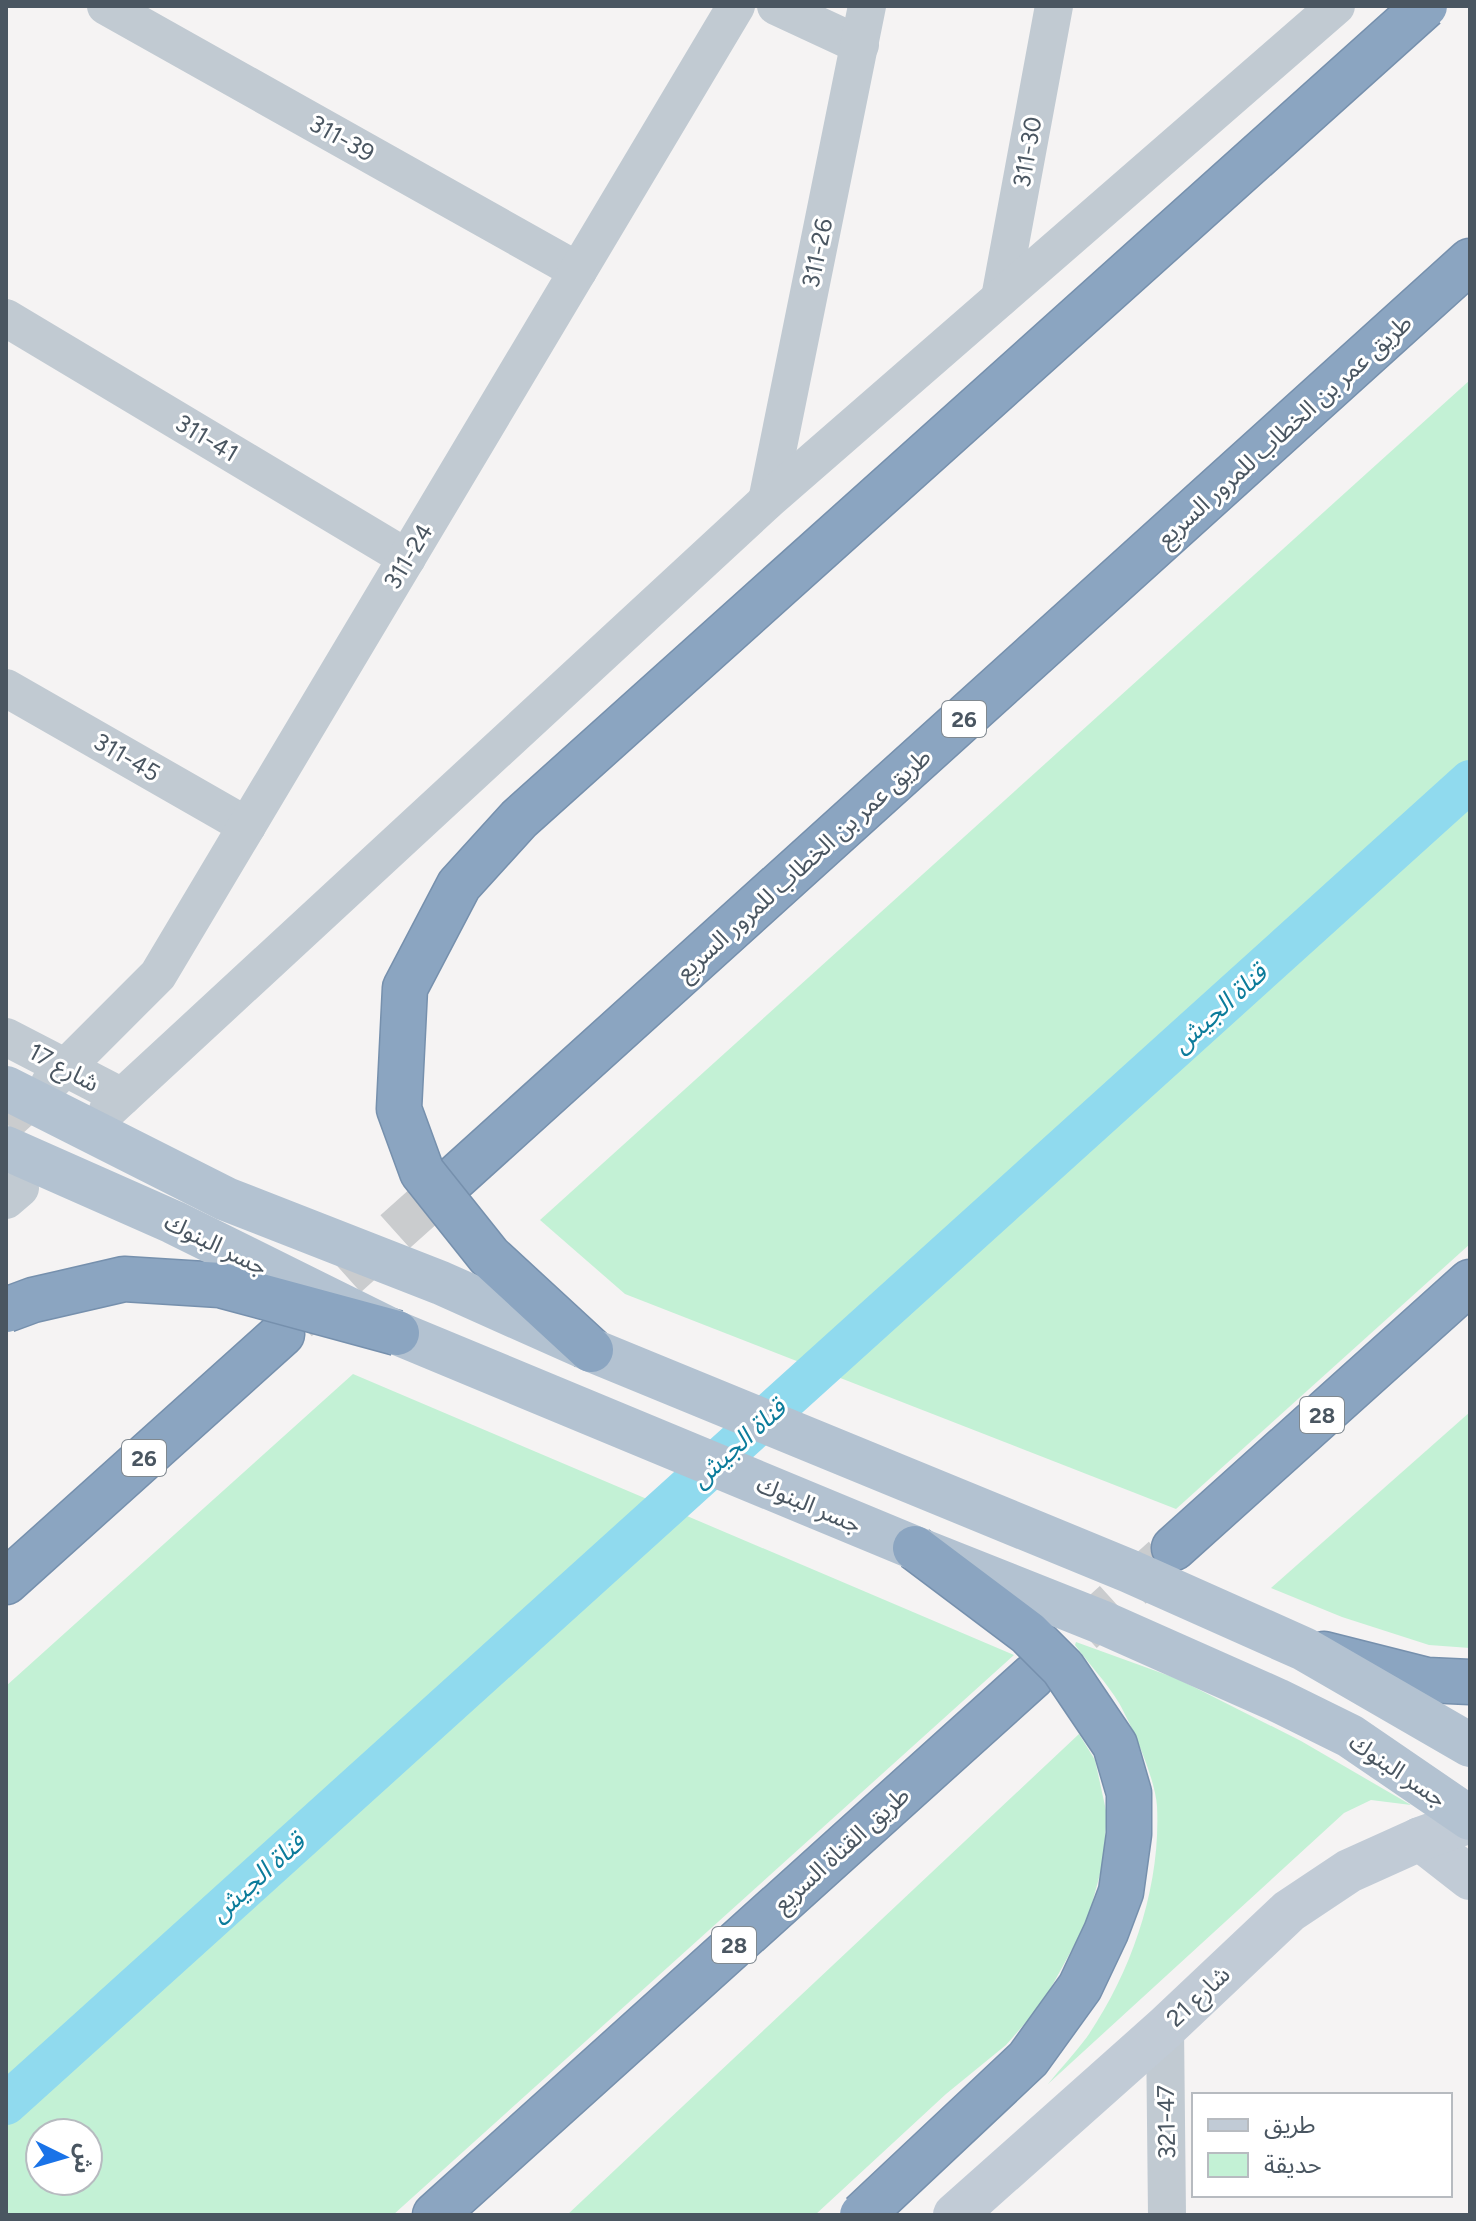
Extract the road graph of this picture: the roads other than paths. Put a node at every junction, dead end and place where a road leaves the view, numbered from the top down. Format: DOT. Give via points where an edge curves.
graph roads {
  1 [pos="106,6"];
  2 [pos="736,6"];
  3 [pos="776,6"];
  4 [pos="867,6"];
  5 [pos="1054,6"];
  6 [pos="1336,6"];
  7 [pos="1425,6"];
  8 [pos="860,45"];
  9 [pos="1470,228"];
  10 [pos="1470,261"];
  11 [pos="578,271"];
  12 [pos="1000,298"];
  13 [pos="6,318"];
  14 [pos="767,501"];
  15 [pos="407,558"];
  16 [pos="1076,619"];
  17 [pos="6,688"];
  18 [pos="247,826"];
  19 [pos="6,1037"];
  20 [pos="58,1075"];
  21 [pos="6,1088"];
  22 [pos="456,1177"];
  23 [pos="11,1179"];
  24 [pos="1470,1282"];
  25 [pos="6,1310"];
  26 [pos="397,1333"];
  27 [pos="282,1334"];
  28 [pos="591,1350"];
  29 [pos="915,1548"];
  30 [pos="1174,1548"];
  31 [pos="6,1582"];
  32 [pos="1304,1649"];
  33 [pos="1033,1676"];
  34 [pos="1470,1682"];
  35 [pos="1470,1745"];
  36 [pos="1470,1819"];
  37 [pos="1420,1839"];
  38 [pos="1470,1878"];
  39 [pos="1165,2028"];
  40 [pos="435,2215"];
  41 [pos="862,2215"];
  42 [pos="955,2215"];
  43 [pos="1167,2215"];
  1 -- 11 [label="street, 311-39"];
  2 -- 11 [label="street, 311-24"];
  3 -- 8 [label="street"];
  4 -- 8 [label="street, 311-26"];
  5 -- 12 [label="street, 311-30"];
  6 -- 12 [label="street"];
  7 -- 28 [label="highway, bridge" via="519,819 459,885 405,988 399,1109 422,1172 489,1256"];
  8 -- 14 [label="street, 311-26"];
  9 -- 16 [label="highway" via="1272,416"];
  10 -- 16 [label="highway, طريق عمر بن الخطاب للمرور السريع / 26"];
  11 -- 15 [label="street, 311-24"];
  12 -- 14 [label="street"];
  13 -- 15 [label="street, 311-41"];
  14 -- 20 [label="street, شارع 17" via="115,1104"];
  15 -- 18 [label="street, 311-24"];
  16 -- 22 [label="highway, طريق عمر بن الخطاب للمرور السريع / 26"];
  17 -- 18 [label="street, 311-45"];
  18 -- 20 [label="street, 311-24" via="158,975"];
  19 -- 20 [label="street, شارع 17"];
  21 -- 28 [label="main road, جسر البنوك, bridge" via="226,1199 441,1283"];
  23 -- 26 [label="main road, جسر البنوك, bridge" via="173,1222"];
  24 -- 30 [label="highway, 28"];
  25 -- 26 [label="highway, bridge" via="124,1279 220,1285"];
  26 -- 29 [label="main road, جسر البنوك, bridge"];
  27 -- 31 [label="highway, 26"];
  28 -- 32 [label="main road, جسر البنوك, bridge" via="1129,1571"];
  29 -- 36 [label="main road, جسر البنوك, bridge" via="1106,1624 1289,1706 1350,1736"];
  29 -- 41 [label="highway, bridge" via="1028,1633 1063,1668 1115,1745 1129,1793 1129,1834 1121,1892 1080,1987 1028,2059"];
  32 -- 34 [label="highway, bridge" via="1427,1680"];
  32 -- 35 [label="main road, جسر البنوك, bridge"];
  33 -- 40 [label="highway, طريق القناة السريع / 28"];
  36 -- 37 [label="street, شارع 21"];
  37 -- 38 [label="street"];
  37 -- 39 [label="street, شارع 21" via="1349,1871 1289,1911"];
  39 -- 42 [label="street, شارع 21"];
  39 -- 43 [label="street, 321-47"];
}
